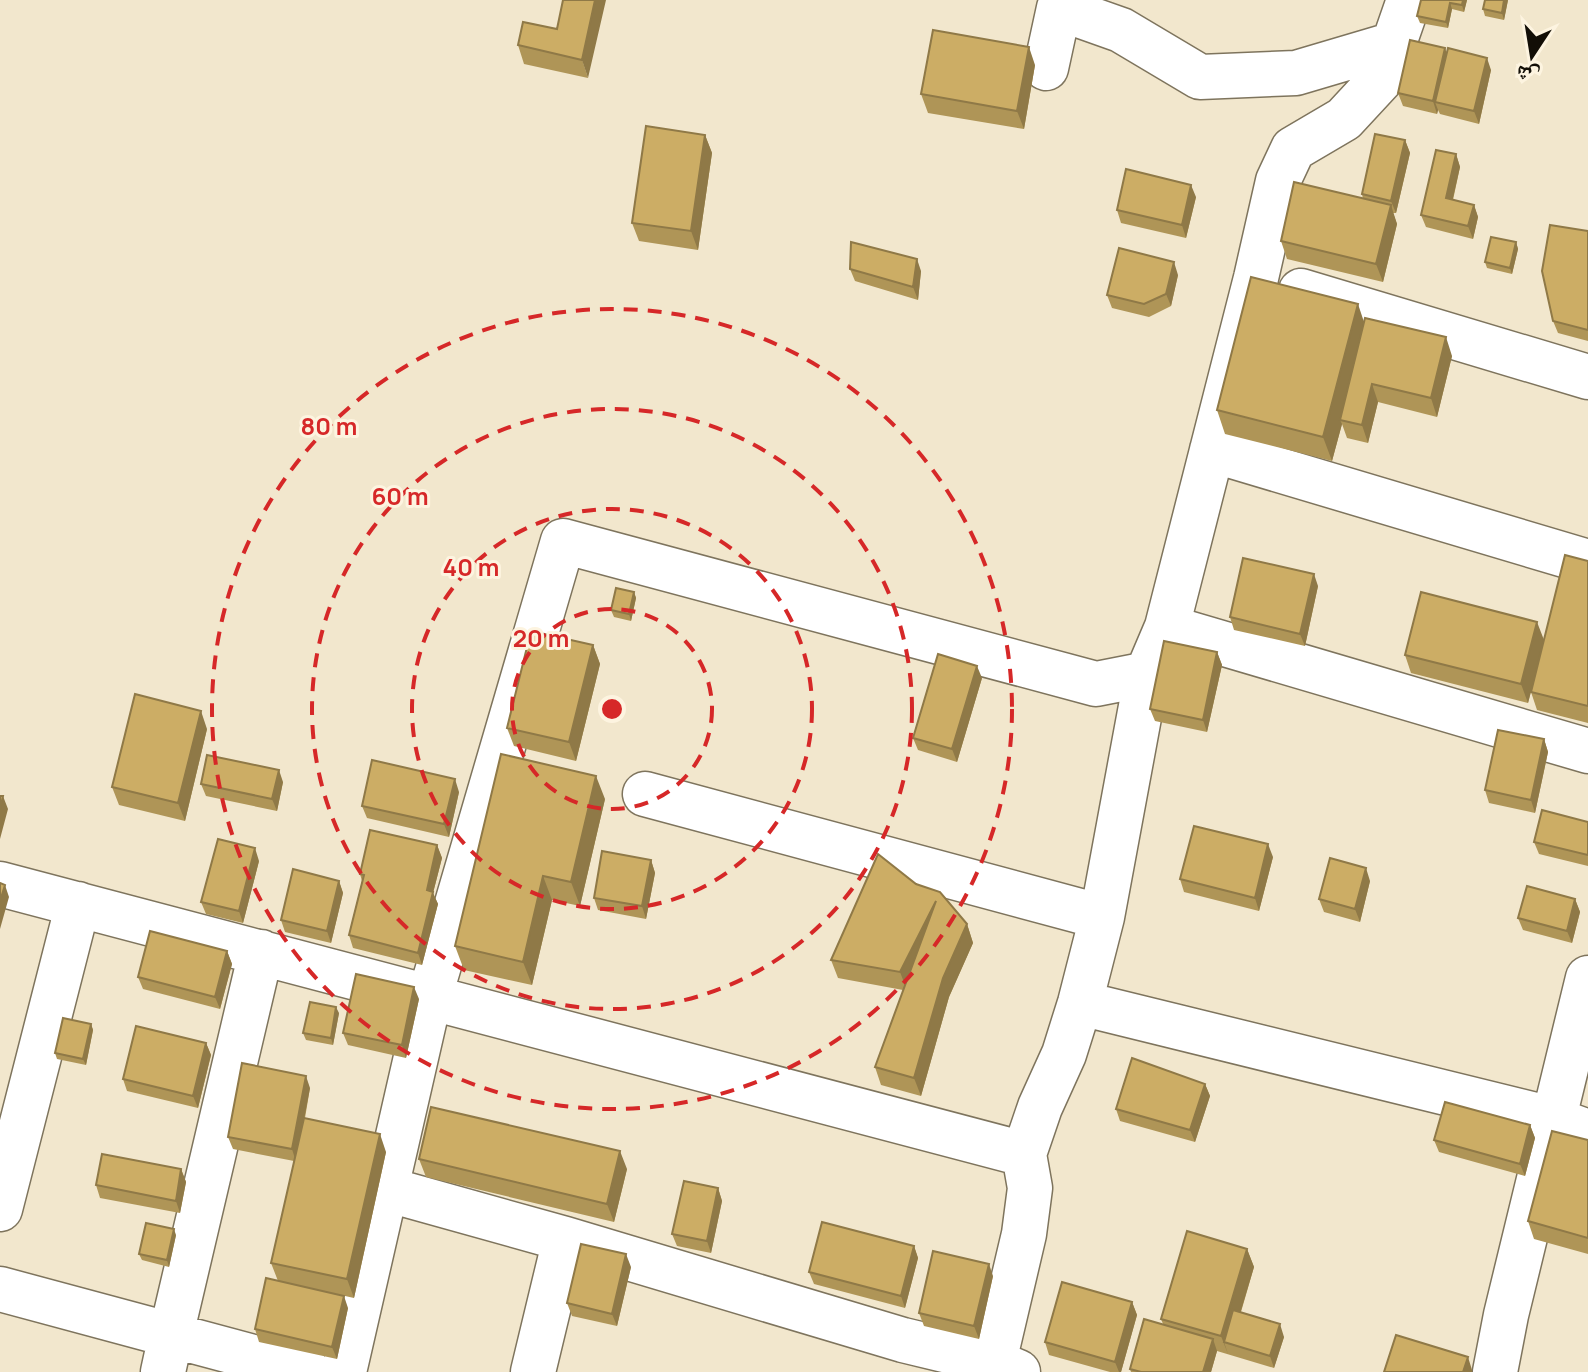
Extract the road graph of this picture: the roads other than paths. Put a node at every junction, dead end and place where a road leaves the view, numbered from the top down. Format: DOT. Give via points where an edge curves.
graph roads {
  1 [pos="1409,0"];
  2 [pos="1394,44"];
  3 [pos="1046,68"];
  4 [pos="1256,278"];
  5 [pos="1588,377"];
  6 [pos="1212,450"];
  7 [pos="1588,562"];
  8 [pos="1167,627"];
  9 [pos="1147,674"];
  10 [pos="1588,751"];
  11 [pos="645,794"];
  12 [pos="0,884"];
  13 [pos="78,904"];
  14 [pos="1102,917"];
  15 [pos="261,952"];
  16 [pos="1588,978"];
  17 [pos="430,996"];
  18 [pos="1080,1003"];
  19 [pos="1570,1125"];
  20 [pos="1024,1154"];
  21 [pos="386,1189"];
  22 [pos="0,1209"];
  23 [pos="565,1239"];
  24 [pos="0,1289"];
  25 [pos="167,1354"];
  26 [pos="899,1356"];
  27 [pos="1006,1367"];
  28 [pos="309,1372"];
  29 [pos="344,1372"];
  30 [pos="533,1372"];
  31 [pos="1495,1372"];
  1 -- 2 [label="street"];
  2 -- 3 [label="street" via="1296,73 1200,77 1121,30 1059,8"];
  2 -- 4 [label="street" via="1382,78 1344,119 1293,149 1278,181"];
  4 -- 5 [label="street"];
  4 -- 6 [label="street"];
  6 -- 7 [label="street"];
  6 -- 8 [label="street"];
  8 -- 9 [label="street"];
  8 -- 10 [label="street"];
  9 -- 14 [label="street"];
  9 -- 17 [label="street" via="1096,684 563,541"];
  11 -- 14 [label="street"];
  12 -- 13 [label="street"];
  13 -- 15 [label="street"];
  13 -- 22 [label="street"];
  14 -- 18 [label="street"];
  15 -- 17 [label="street"];
  15 -- 25 [label="street"];
  16 -- 19 [label="street"];
  17 -- 20 [label="street"];
  17 -- 21 [label="street"];
  18 -- 19 [label="street"];
  18 -- 20 [label="street"];
  19 -- 31 [label="street" via="1506,1315"];
  20 -- 27 [label="street" via="1030,1188"];
  21 -- 23 [label="street"];
  21 -- 29 [label="street"];
  23 -- 26 [label="street"];
  23 -- 30 [label="street"];
  24 -- 25 [label="street"];
  25 -- 28 [label="street"];
  26 -- 27 [label="street"];
}
